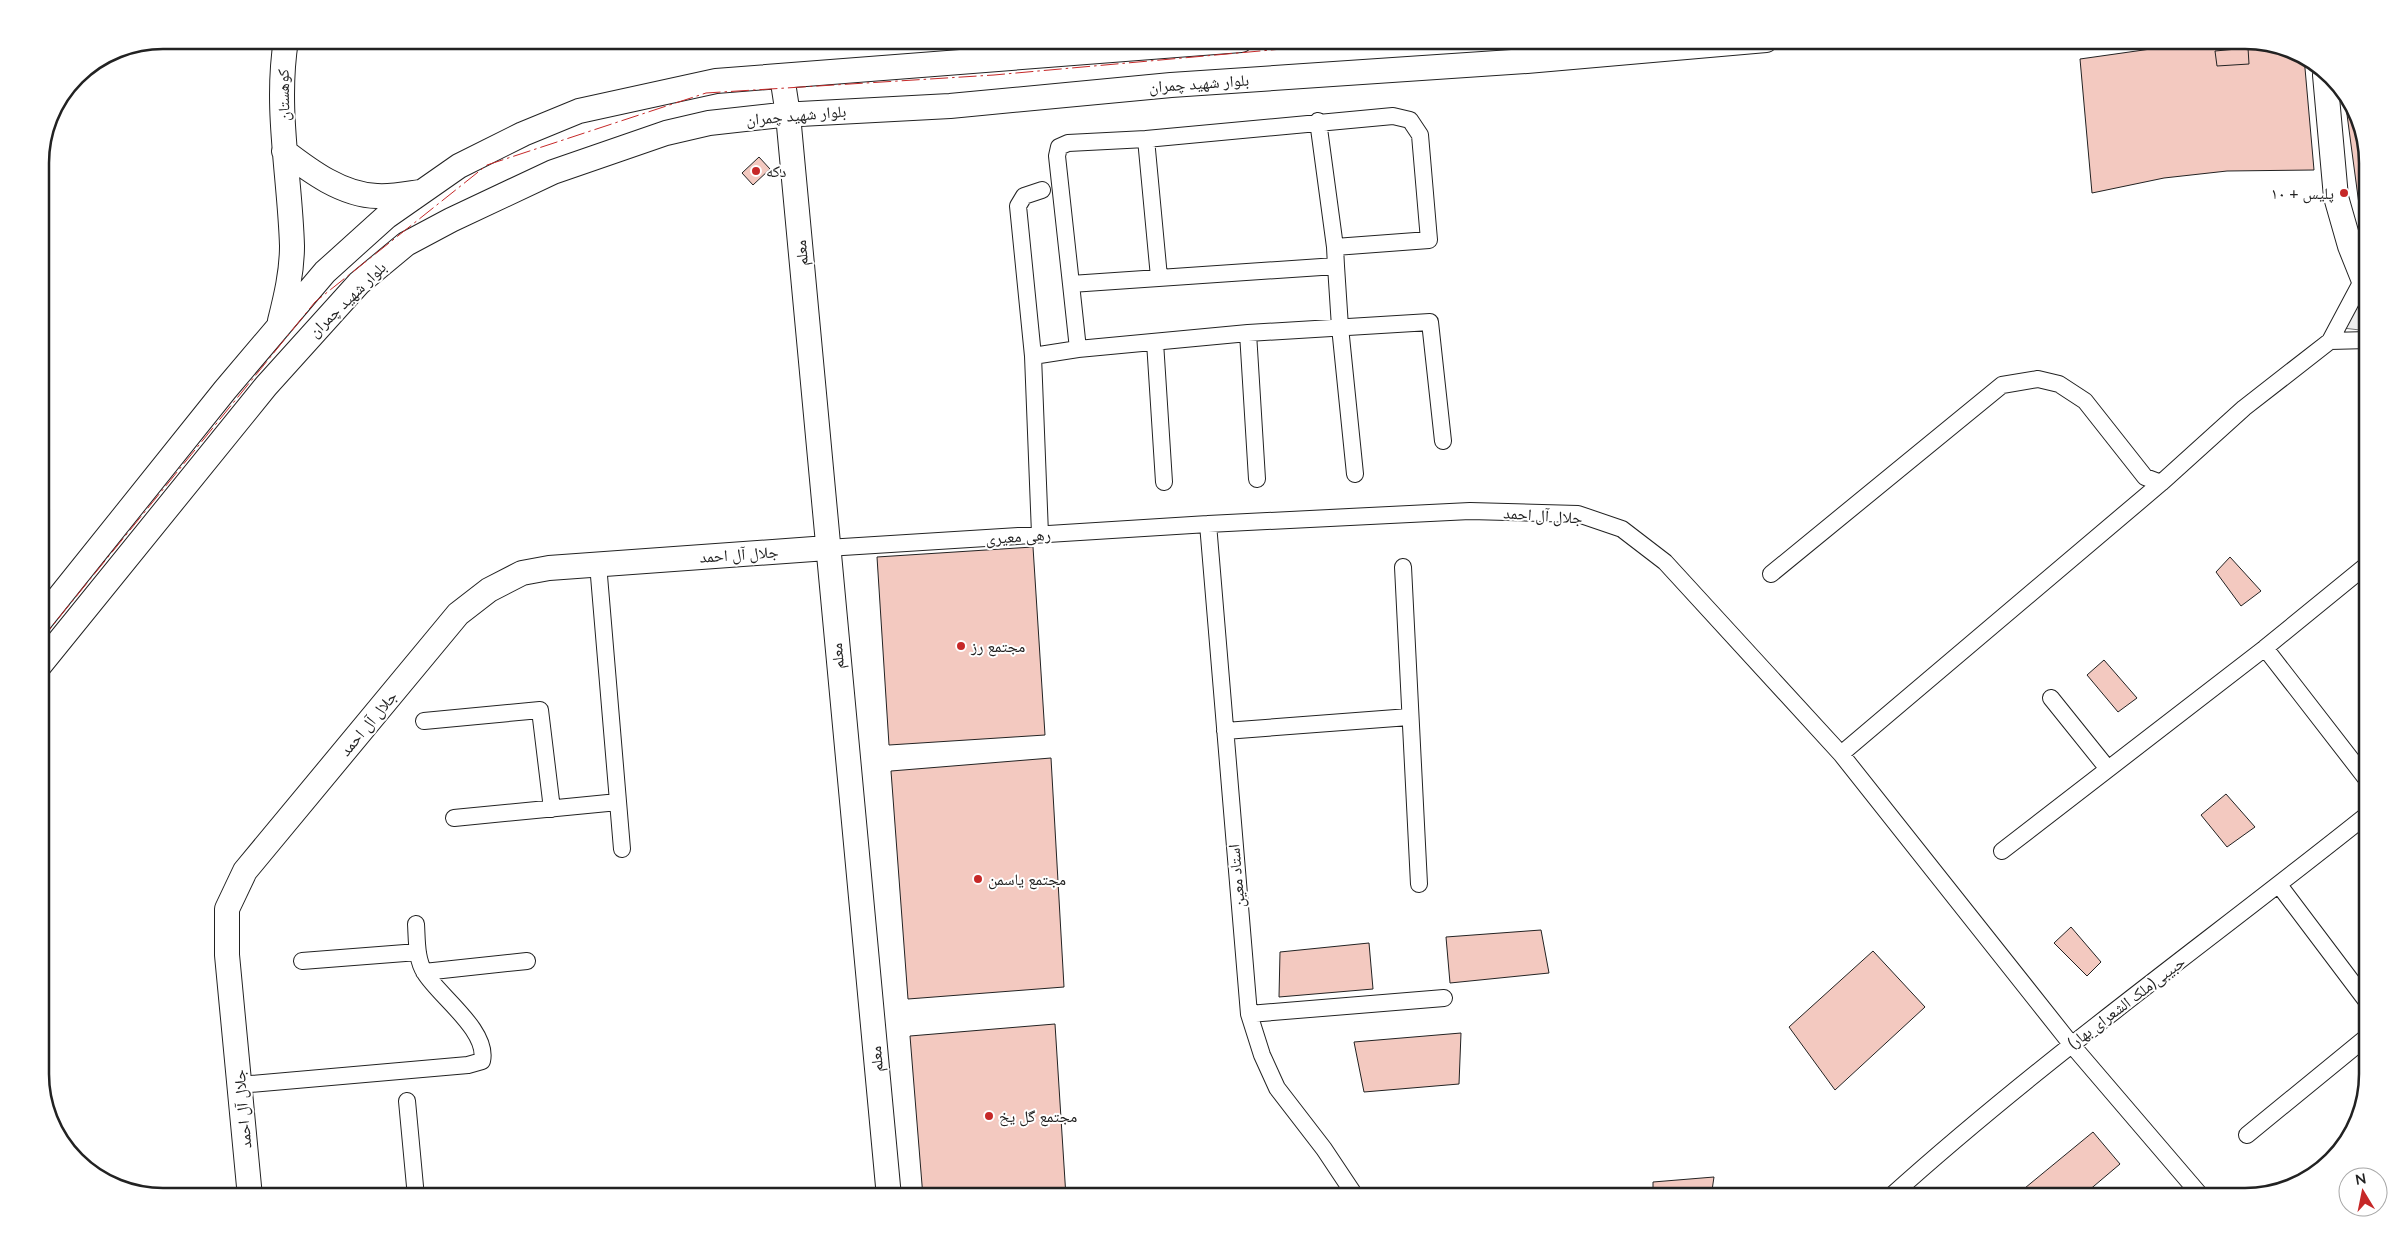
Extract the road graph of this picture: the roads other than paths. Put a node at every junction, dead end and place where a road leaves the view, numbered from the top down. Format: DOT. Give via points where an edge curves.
graph roads {
  1 [pos="284,49"];
  2 [pos="1133,49"];
  3 [pos="1668,49"];
  4 [pos="782,76"];
  5 [pos="2327,84"];
  6 [pos="788,115"];
  7 [pos="1318,121"];
  8 [pos="1146,139"];
  9 [pos="284,151"];
  10 [pos="1042,190"];
  11 [pos="422,192"];
  12 [pos="1335,247"];
  13 [pos="1336,266"];
  14 [pos="2359,269"];
  15 [pos="1158,277"];
  16 [pos="1071,284"];
  17 [pos="2359,295"];
  18 [pos="279,326"];
  19 [pos="1340,326"];
  20 [pos="1248,333"];
  21 [pos="2359,340"];
  22 [pos="2330,341"];
  23 [pos="1155,342"];
  24 [pos="1078,349"];
  25 [pos="1033,356"];
  26 [pos="1443,441"];
  27 [pos="1355,474"];
  28 [pos="1257,479"];
  29 [pos="1164,482"];
  30 [pos="2161,483"];
  31 [pos="1208,524"];
  32 [pos="1040,534"];
  33 [pos="827,548"];
  34 [pos="598,564"];
  35 [pos="1403,567"];
  36 [pos="2359,571"];
  37 [pos="1772,574"];
  38 [pos="49,610"];
  39 [pos="2265,648"];
  40 [pos="49,654"];
  41 [pos="2051,698"];
  42 [pos="1409,717"];
  43 [pos="424,721"];
  44 [pos="1225,731"];
  45 [pos="1841,754"];
  46 [pos="2108,769"];
  47 [pos="2359,769"];
  48 [pos="618,802"];
  49 [pos="552,809"];
  50 [pos="454,818"];
  51 [pos="2359,821"];
  52 [pos="622,849"];
  53 [pos="2002,851"];
  54 [pos="1419,884"];
  55 [pos="2279,885"];
  56 [pos="416,924"];
  57 [pos="418,952"];
  58 [pos="302,961"];
  59 [pos="527,961"];
  60 [pos="424,972"];
  61 [pos="2359,991"];
  62 [pos="1444,998"];
  63 [pos="1249,1014"];
  64 [pos="2359,1043"];
  65 [pos="2071,1044"];
  66 [pos="240,1085"];
  67 [pos="407,1101"];
  68 [pos="2247,1135"];
  69 [pos="249,1188"];
  70 [pos="415,1188"];
  71 [pos="887,1188"];
  72 [pos="1350,1188"];
  73 [pos="1900,1188"];
  74 [pos="2194,1188"];
  1 -- 9 [label="main road, کوهستان" via="281,67"];
  2 -- 4 [label="main road, بلوار شهید چمران"];
  3 -- 6 [label="main road, بلوار شهید چمران" via="1527,62 1171,84 950,106"];
  4 -- 6 [label="main road, معلم"];
  4 -- 11 [label="main road, بلوار شهید چمران" via="716,81 579,111 459,166"];
  5 -- 14 [label="main road" via="2336,197"];
  6 -- 33 [label="main road, معلم"];
  6 -- 40 [label="main road, بلوار شهید چمران" via="709,123 621,148 553,172 406,244 359,283 266,386"];
  7 -- 8 [label="street"];
  7 -- 12 [label="street"];
  7 -- 12 [label="street" via="1393,116 1410,120 1420,135 1429,240"];
  8 -- 15 [label="street"];
  8 -- 16 [label="street" via="1068,143 1059,147 1057,156"];
  9 -- 11 [label="main road" via="318,176 347,189 376,196"];
  9 -- 18 [label="main road, کوهستان" via="292,248"];
  10 -- 25 [label="street" via="1024,196 1018,206"];
  11 -- 18 [label="main road, بلوار شهید چمران" via="386,217 324,272"];
  12 -- 13 [label="street"];
  13 -- 15 [label="street"];
  13 -- 19 [label="street"];
  15 -- 16 [label="street"];
  16 -- 24 [label="street"];
  17 -- 22 [label="street"];
  18 -- 38 [label="main road, بلوار شهید چمران"];
  19 -- 20 [label="street"];
  19 -- 26 [label="street" via="1430,322"];
  19 -- 27 [label="street"];
  20 -- 23 [label="street"];
  20 -- 28 [label="street"];
  21 -- 22 [label="street"];
  22 -- 30 [label="street" via="2244,408"];
  23 -- 24 [label="street"];
  23 -- 29 [label="street"];
  24 -- 25 [label="street"];
  25 -- 32 [label="street"];
  30 -- 37 [label="street" via="2145,477 2085,401 2059,384 2038,379 2002,385"];
  30 -- 45 [label="street"];
  31 -- 32 [label="street, رهی معیری"];
  31 -- 44 [label="street, استاد معین"];
  31 -- 45 [label="street, جلال آل احمد" via="1470,511 1578,514 1622,529 1665,562"];
  32 -- 33 [label="street, رهی معیری"];
  33 -- 34 [label="main road, جلال آل احمد"];
  33 -- 71 [label="main road, معلم"];
  34 -- 48 [label="street"];
  34 -- 66 [label="main road, جلال آل احمد" via="522,573 489,590 458,614 245,871 227,908"];
  35 -- 42 [label="street"];
  36 -- 39 [label="street"];
  39 -- 46 [label="street"];
  39 -- 47 [label="street"];
  41 -- 46 [label="street"];
  42 -- 44 [label="street"];
  42 -- 54 [label="street"];
  43 -- 49 [label="street" via="540,710"];
  44 -- 63 [label="street, استاد معین"];
  45 -- 65 [label="street, جلال آل احمد"];
  46 -- 53 [label="street"];
  48 -- 49 [label="street"];
  48 -- 52 [label="street"];
  49 -- 50 [label="street"];
  51 -- 55 [label="street, حبیبی(ملک الشعرای بهار)"];
  55 -- 61 [label="street"];
  55 -- 65 [label="street, حبیبی(ملک الشعرای بهار)"];
  56 -- 57 [label="street"];
  57 -- 58 [label="street"];
  57 -- 60 [label="street"];
  59 -- 60 [label="street"];
  60 -- 66 [label="street" via="473,1028 484,1055 482,1061"];
  62 -- 63 [label="street"];
  63 -- 72 [label="street, استاد معین" via="1277,1088"];
  64 -- 68 [label="street"];
  65 -- 73 [label="street, حبیبی(ملک الشعرای بهار)"];
  65 -- 74 [label="street, جلال آل احمد"];
  66 -- 69 [label="main road, جلال آل احمد"];
  67 -- 70 [label="street"];
}
